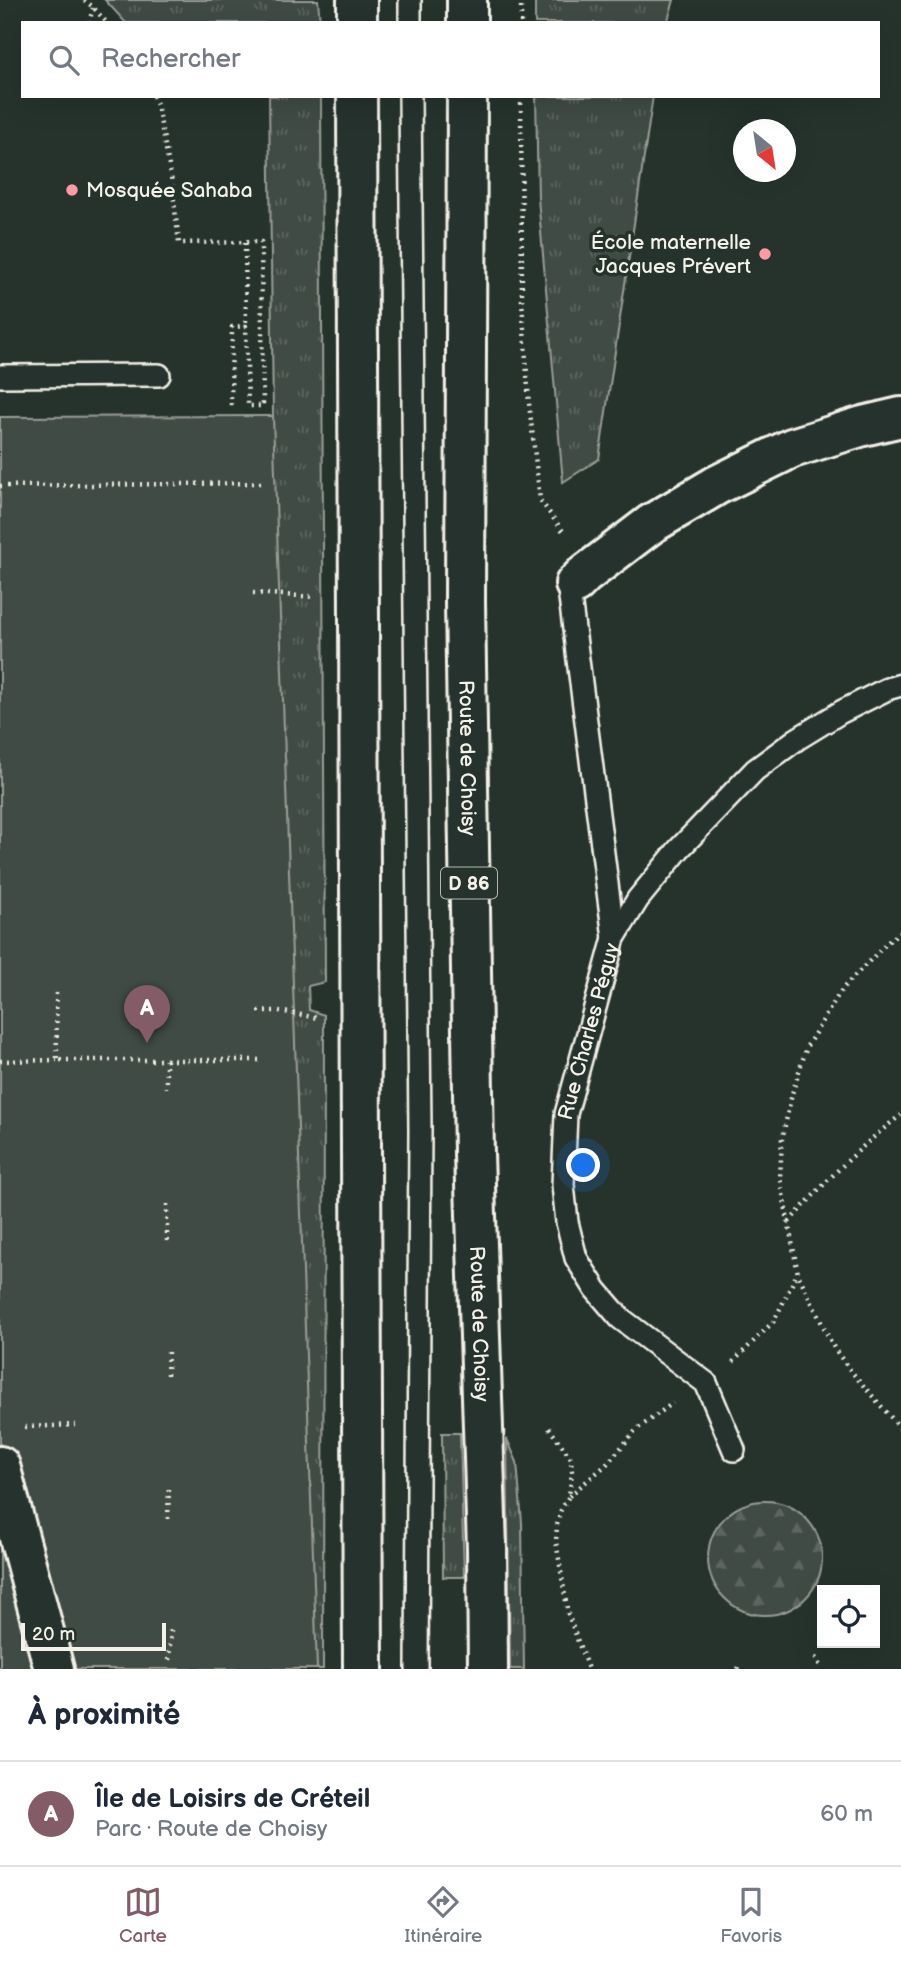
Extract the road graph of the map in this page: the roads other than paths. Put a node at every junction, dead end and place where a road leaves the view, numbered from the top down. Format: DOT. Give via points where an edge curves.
graph roads {
  1 [pos="357,0"];
  2 [pos="410,0"];
  3 [pos="467,0"];
  4 [pos="357,21"];
  5 [pos="410,21"];
  6 [pos="467,21"];
  7 [pos="357,98"];
  8 [pos="410,98"];
  9 [pos="467,98"];
  10 [pos="159,375"];
  11 [pos="0,376"];
  12 [pos="901,417"];
  13 [pos="575,584"];
  14 [pos="901,685"];
  15 [pos="614,938"];
  16 [pos="734,1450"];
  17 [pos="0,1466"];
  18 [pos="54,1669"];
  19 [pos="363,1669"];
  20 [pos="417,1669"];
  21 [pos="488,1669"];
  1 -- 4 [label="main road"];
  2 -- 5 [label="lane"];
  3 -- 6 [label="main road"];
  7 -- 19 [label="main road"];
  8 -- 20 [label="lane" via="420,1130"];
  9 -- 21 [label="main road, Route de Choisy / D 86" via="465,603 473,1140"];
  10 -- 11 [label="lane"];
  12 -- 13 [label="main road" via="792,448 717,485 651,524"];
  13 -- 15 [label="lane" via="569,590 594,753"];
  14 -- 15 [label="lane, Rue Charles Péguy" via="841,712 755,770 679,849 638,898"];
  15 -- 16 [label="lane, Rue Charles Péguy" via="566,1114 564,1185 576,1258 620,1318 706,1383"];
  17 -- 18 [label="main road"];
}
